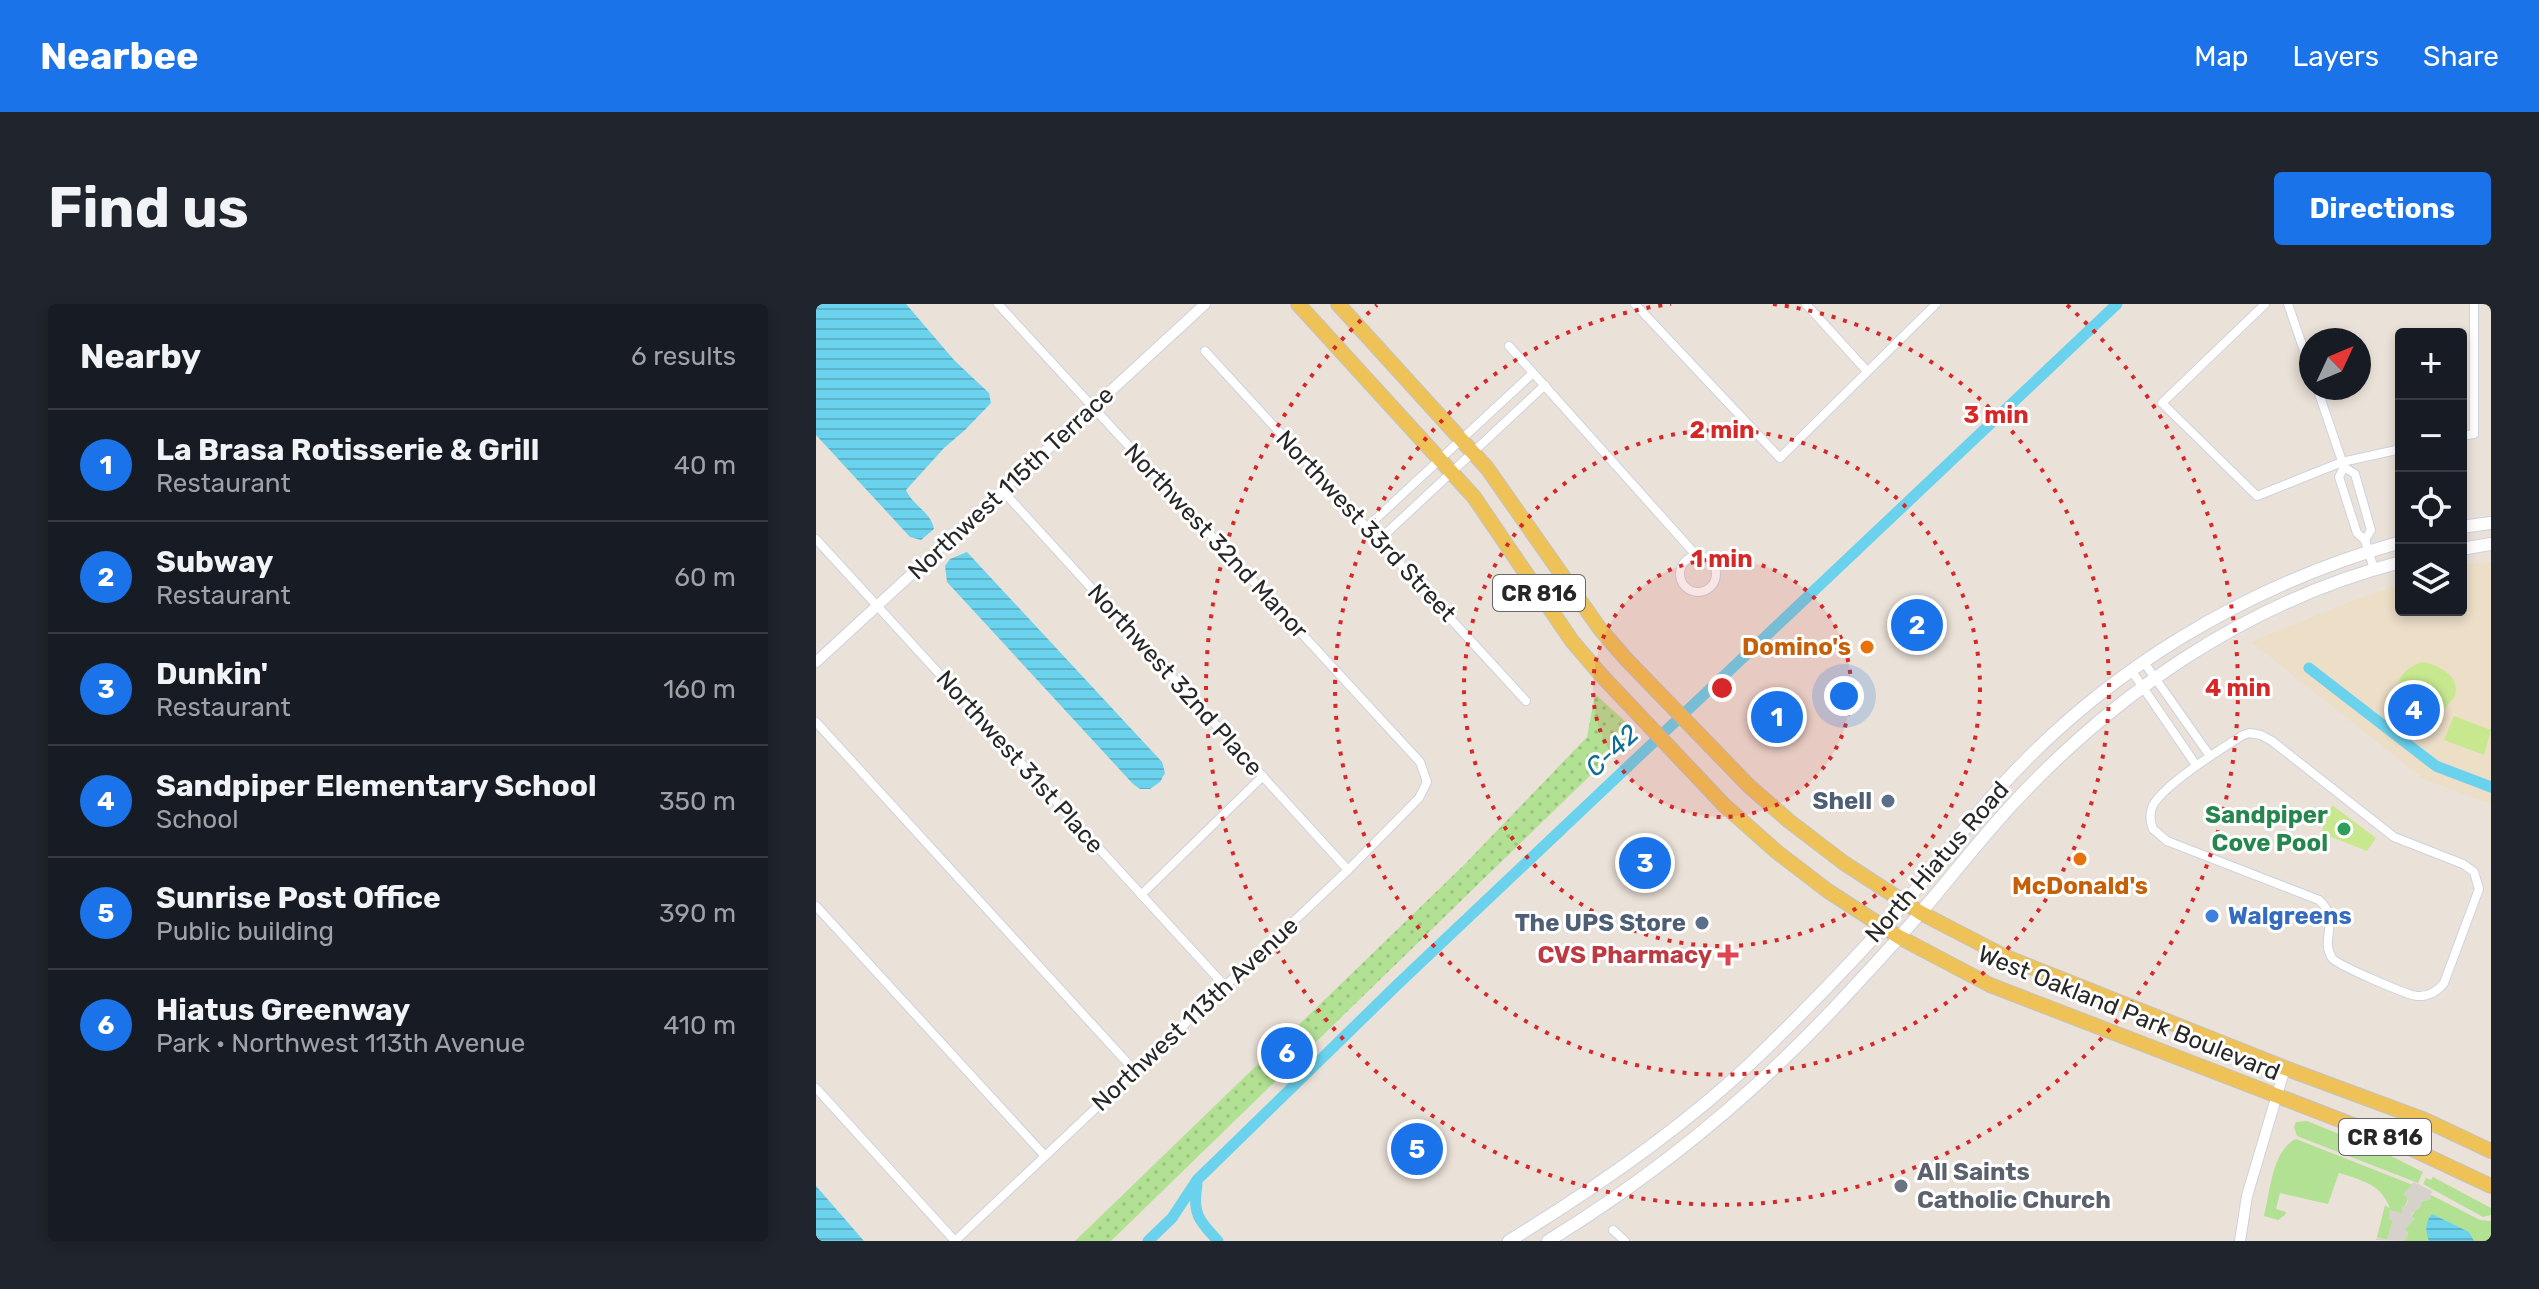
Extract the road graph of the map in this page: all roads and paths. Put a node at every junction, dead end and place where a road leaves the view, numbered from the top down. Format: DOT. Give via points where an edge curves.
graph roads {
  1 [pos="998,304"];
  2 [pos="1205,304"];
  3 [pos="1298,304"];
  4 [pos="1338,304"];
  5 [pos="1635,304"];
  6 [pos="1806,304"];
  7 [pos="1936,304"];
  8 [pos="2265,304"];
  9 [pos="2288,304"];
  10 [pos="2474,304"];
  11 [pos="2299,336"];
  12 [pos="1509,346"];
  13 [pos="1205,351"];
  14 [pos="1866,370"];
  15 [pos="1533,373"];
  16 [pos="1545,385"];
  17 [pos="2321,400"];
  18 [pos="1093,407"];
  19 [pos="2467,435"];
  20 [pos="1462,439"];
  21 [pos="2395,451"];
  22 [pos="1473,452"];
  23 [pos="1440,459"];
  24 [pos="2343,465"];
  25 [pos="1452,472"];
  26 [pos="1002,490"];
  27 [pos="2491,523"];
  28 [pos="2467,526"];
  29 [pos="1367,527"];
  30 [pos="816,539"];
  31 [pos="1379,540"];
  32 [pos="2395,543"];
  33 [pos="2491,544"];
  34 [pos="2367,545"];
  35 [pos="2467,548"];
  36 [pos="1696,555"];
  37 [pos="2395,564"];
  38 [pos="2374,569"];
  39 [pos="878,606"];
  40 [pos="2143,661"];
  41 [pos="816,662"];
  42 [pos="2131,670"];
  43 [pos="2155,678"];
  44 [pos="2142,687"];
  45 [pos="1526,701"];
  46 [pos="816,722"];
  47 [pos="2210,756"];
  48 [pos="2196,765"];
  49 [pos="1263,776"];
  50 [pos="1427,782"];
  51 [pos="1348,870"];
  52 [pos="1141,895"];
  53 [pos="1904,903"];
  54 [pos="816,906"];
  55 [pos="1921,913"];
  56 [pos="1883,927"];
  57 [pos="1899,937"];
  58 [pos="1224,985"];
  59 [pos="2285,1068"];
  60 [pos="1134,1070"];
  61 [pos="816,1088"];
  62 [pos="2275,1096"];
  63 [pos="2491,1151"];
  64 [pos="1045,1156"];
  65 [pos="2491,1186"];
  66 [pos="1613,1230"];
  67 [pos="955,1241"];
  68 [pos="1509,1241"];
  69 [pos="1548,1241"];
  70 [pos="1625,1241"];
  71 [pos="2240,1241"];
  1 -- 18 [label="street, Northwest 32nd Manor"];
  2 -- 18 [label="street, Northwest 115th Terrace"];
  3 -- 23 [label="main road, West Oakland Park Boulevard / CR 816"];
  4 -- 20 [label="main road, West Oakland Park Boulevard / CR 816"];
  5 -- 14 [label="street" via="1780,458"];
  6 -- 14 [label="street"];
  7 -- 14 [label="street"];
  8 -- 24 [label="street" via="2162,403 2257,496"];
  9 -- 11 [label="street"];
  10 -- 19 [label="street" via="2474,434"];
  12 -- 15 [label="street"];
  13 -- 29 [label="street, Northwest 33rd Street"];
  15 -- 16 [label="street"];
  15 -- 20 [label="street"];
  16 -- 22 [label="street"];
  16 -- 36 [label="street"];
  17 -- 24 [label="street"];
  18 -- 26 [label="street, Northwest 115th Terrace"];
  18 -- 50 [label="street, Northwest 32nd Manor" via="1420,762"];
  20 -- 22 [label="main road, West Oakland Park Boulevard / CR 816"];
  20 -- 23 [label="street"];
  21 -- 24 [label="street"];
  22 -- 25 [label="street"];
  22 -- 53 [label="main road, West Oakland Park Boulevard / CR 816" via="1600,629 1710,749 1789,821"];
  23 -- 25 [label="main road, West Oakland Park Boulevard / CR 816"];
  23 -- 29 [label="street"];
  24 -- 34 [label="street" via="2339,477 2357,533"];
  24 -- 34 [label="street" via="2355,474 2371,530"];
  25 -- 31 [label="street"];
  25 -- 56 [label="main road, West Oakland Park Boulevard / CR 816" via="1572,641 1689,769 1777,852"];
  26 -- 39 [label="street, Northwest 115th Terrace"];
  26 -- 49 [label="street, Northwest 32nd Place"];
  27 -- 28 [label="main road"];
  29 -- 31 [label="street, Northwest 33rd Street"];
  30 -- 39 [label="street, Northwest 31st Place"];
  31 -- 45 [label="street, Northwest 33rd Street"];
  32 -- 34 [label="main road, North Hiatus Road"];
  33 -- 35 [label="main road"];
  34 -- 38 [label="street"];
  34 -- 40 [label="main road, North Hiatus Road" via="2207,621"];
  36 -- 36 [label="street" via="1707,557 1716,571 1711,586 1701,592 1689,590 1679,576 1681,564"];
  37 -- 38 [label="main road, North Hiatus Road"];
  38 -- 43 [label="main road, North Hiatus Road" via="2290,602"];
  39 -- 41 [label="street, Northwest 115th Terrace"];
  39 -- 52 [label="street, Northwest 31st Place"];
  40 -- 42 [label="main road, North Hiatus Road"];
  40 -- 43 [label="street"];
  42 -- 44 [label="street"];
  42 -- 53 [label="main road, North Hiatus Road" via="1995,792"];
  43 -- 44 [label="main road, North Hiatus Road"];
  43 -- 47 [label="street"];
  44 -- 48 [label="street"];
  44 -- 55 [label="main road, North Hiatus Road" via="2087,730 2008,808"];
  46 -- 60 [label="street"];
  47 -- 48 [label="street"];
  47 -- 48 [label="street" via="2243,735 2258,734 2394,837 2472,869 2479,889 2443,985 2418,996 2340,966 2330,955 2331,918 2321,902 2167,841 2153,829 2153,805"];
  49 -- 51 [label="street, Northwest 32nd Place"];
  49 -- 52 [label="street"];
  50 -- 51 [label="street, Northwest 113th Avenue" via="1419,798"];
  51 -- 58 [label="street, Northwest 113th Avenue"];
  52 -- 58 [label="street, Northwest 31st Place"];
  53 -- 55 [label="main road, West Oakland Park Boulevard / CR 816"];
  53 -- 56 [label="main road, North Hiatus Road"];
  54 -- 64 [label="street"];
  55 -- 57 [label="main road, North Hiatus Road"];
  55 -- 59 [label="main road, West Oakland Park Boulevard / CR 816" via="2044,973"];
  56 -- 57 [label="main road, West Oakland Park Boulevard / CR 816"];
  56 -- 68 [label="main road, North Hiatus Road" via="1704,1103 1588,1192"];
  57 -- 62 [label="main road, West Oakland Park Boulevard / CR 816" via="2023,999"];
  57 -- 69 [label="main road, North Hiatus Road" via="1737,1102 1602,1208"];
  58 -- 60 [label="street, Northwest 113th Avenue"];
  59 -- 62 [label="street"];
  59 -- 63 [label="main road, West Oakland Park Boulevard / CR 816" via="2425,1120"];
  60 -- 64 [label="street, Northwest 113th Avenue"];
  61 -- 67 [label="street"];
  62 -- 65 [label="main road, West Oakland Park Boulevard / CR 816" via="2411,1148"];
  62 -- 71 [label="street"];
  64 -- 67 [label="street, Northwest 113th Avenue"];
  66 -- 70 [label="street"];
}
